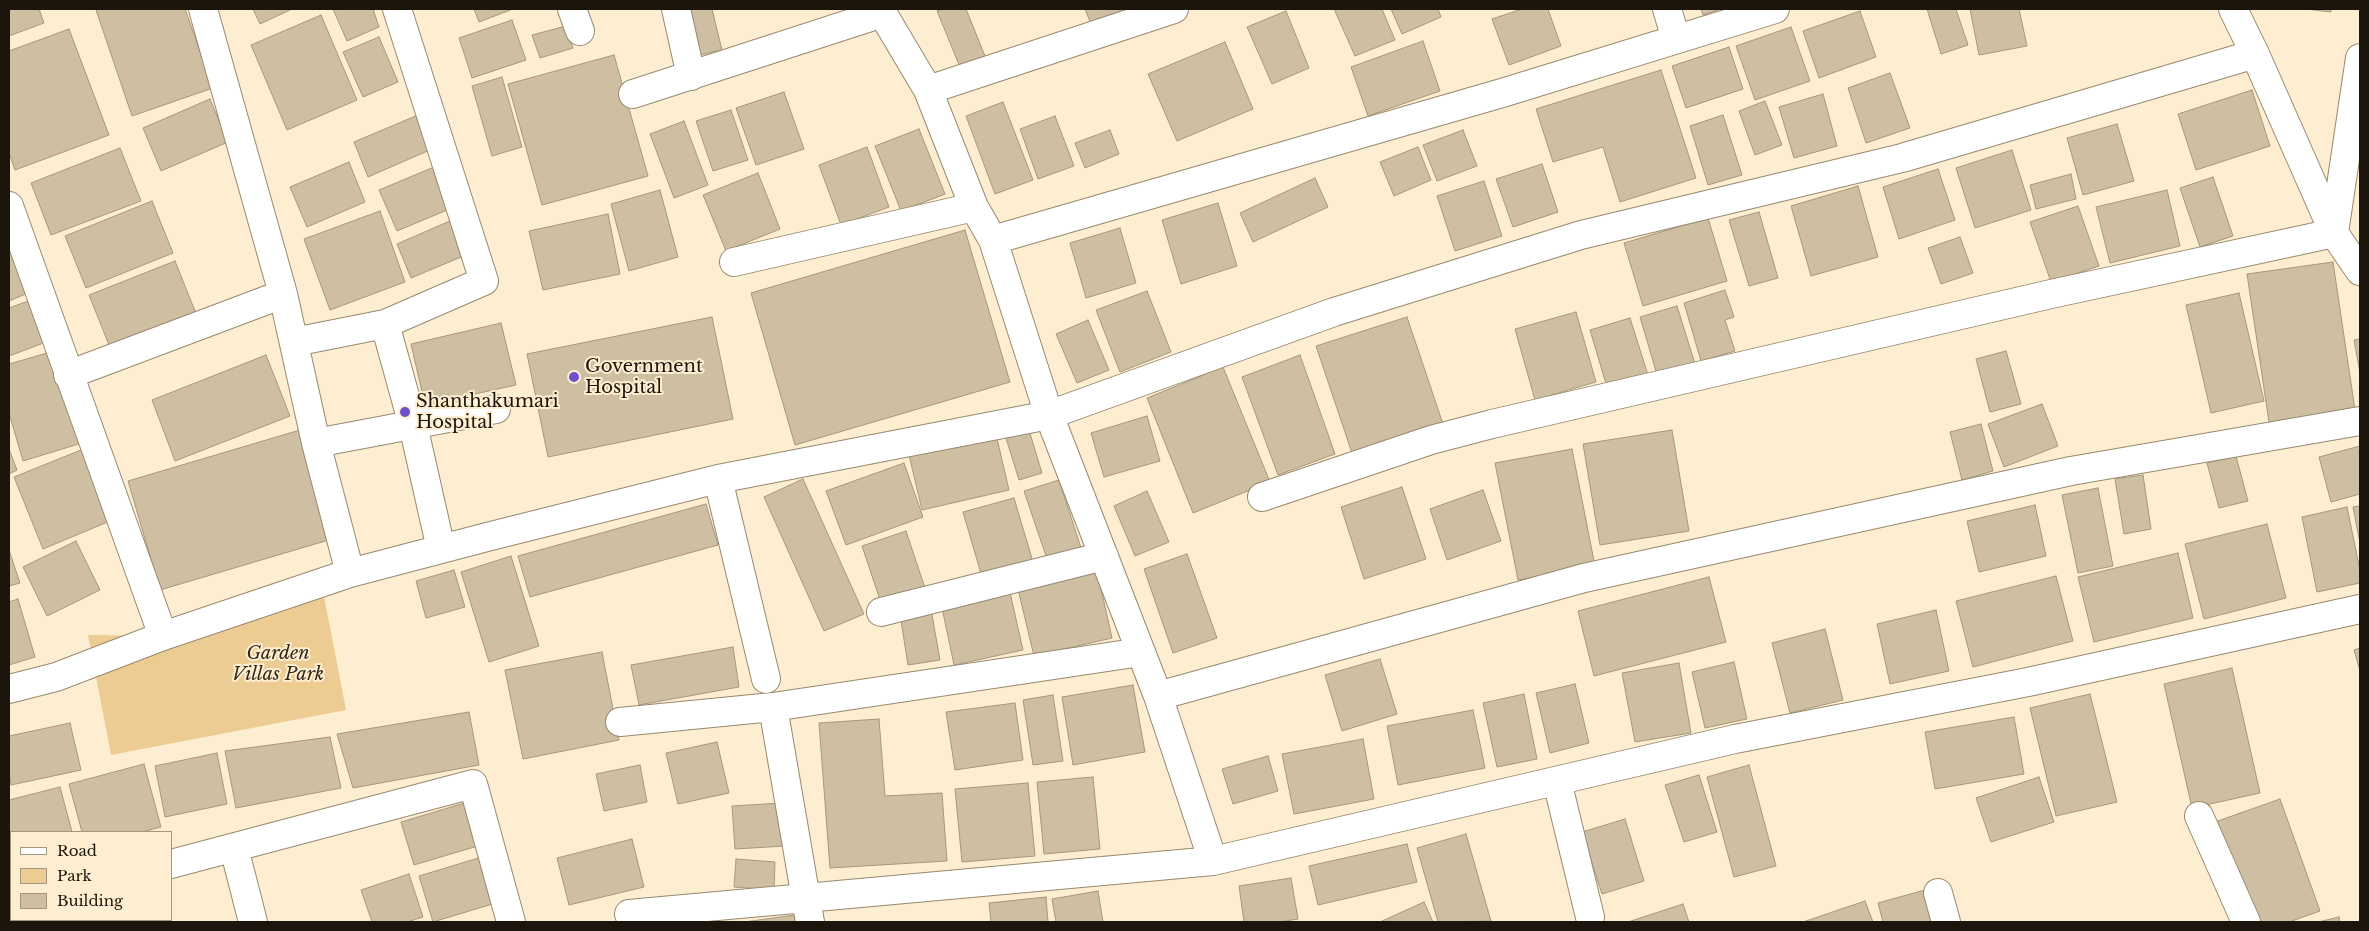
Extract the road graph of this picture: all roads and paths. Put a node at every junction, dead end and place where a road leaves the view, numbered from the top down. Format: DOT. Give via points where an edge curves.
graph roads {
  1 [pos="203,9"];
  2 [pos="397,9"];
  3 [pos="676,9"];
  4 [pos="1174,9"];
  5 [pos="1667,9"];
  6 [pos="1775,9"];
  7 [pos="2233,9"];
  8 [pos="881,11"];
  9 [pos="1676,39"];
  10 [pos="2255,54"];
  11 [pos="2360,58"];
  12 [pos="691,76"];
  13 [pos="928,90"];
  14 [pos="633,94"];
  15 [pos="9,206"];
  16 [pos="974,207"];
  17 [pos="2334,233"];
  18 [pos="993,240"];
  19 [pos="734,262"];
  20 [pos="2360,271"];
  21 [pos="283,294"];
  22 [pos="385,324"];
  23 [pos="294,342"];
  24 [pos="68,375"];
  25 [pos="496,409"];
  26 [pos="1049,415"];
  27 [pos="2360,421"];
  28 [pos="413,425"];
  29 [pos="316,443"];
  30 [pos="718,479"];
  31 [pos="1262,497"];
  32 [pos="441,549"];
  33 [pos="1104,556"];
  34 [pos="350,573"];
  35 [pos="2360,609"];
  36 [pos="881,612"];
  37 [pos="163,636"];
  38 [pos="1141,652"];
  39 [pos="766,678"];
  40 [pos="9,689"];
  41 [pos="1158,696"];
  42 [pos="773,708"];
  43 [pos="620,722"];
  44 [pos="1557,781"];
  45 [pos="2199,816"];
  46 [pos="234,848"];
  47 [pos="1213,861"];
  48 [pos="172,864"];
  49 [pos="1938,893"];
  50 [pos="807,909"];
  51 [pos="629,914"];
  52 [pos="1585,920"];
  53 [pos="253,922"];
  54 [pos="511,922"];
  55 [pos="1946,922"];
  56 [pos="2246,922"];
  1 -- 21 [label="street"];
  2 -- 22 [label="street" via="484,281"];
  3 -- 12 [label="street"];
  4 -- 13 [label="street"];
  5 -- 9 [label="street"];
  6 -- 9 [label="street"];
  7 -- 10 [label="street"];
  8 -- 12 [label="street"];
  8 -- 13 [label="street"];
  9 -- 18 [label="street" via="1319,147"];
  10 -- 17 [label="street"];
  10 -- 26 [label="street" via="1902,158 1581,235 1334,312"];
  11 -- 17 [label="street"];
  12 -- 14 [label="street"];
  13 -- 16 [label="street"];
  15 -- 24 [label="street"];
  16 -- 18 [label="street"];
  16 -- 19 [label="street"];
  17 -- 20 [label="street"];
  17 -- 31 [label="street" via="2052,294 1492,424 1431,440"];
  18 -- 26 [label="street"];
  21 -- 23 [label="street"];
  21 -- 24 [label="street"];
  22 -- 23 [label="street"];
  22 -- 28 [label="street"];
  23 -- 29 [label="street"];
  24 -- 37 [label="street"];
  25 -- 28 [label="street"];
  26 -- 30 [label="street"];
  26 -- 33 [label="street"];
  27 -- 41 [label="street" via="2071,471 1584,578"];
  28 -- 29 [label="street"];
  28 -- 32 [label="street"];
  29 -- 34 [label="street"];
  30 -- 32 [label="street"];
  30 -- 39 [label="street"];
  32 -- 34 [label="street"];
  33 -- 36 [label="street"];
  33 -- 38 [label="street"];
  34 -- 37 [label="street"];
  35 -- 44 [label="street" via="2038,680 1735,738"];
  37 -- 40 [label="street" via="56,677"];
  38 -- 41 [label="street"];
  38 -- 42 [label="street"];
  41 -- 47 [label="street"];
  42 -- 43 [label="street"];
  42 -- 50 [label="street"];
  44 -- 47 [label="street"];
  44 -- 52 [label="street"];
  45 -- 56 [label="street"];
  46 -- 48 [label="street"];
  46 -- 53 [label="street"];
  46 -- 54 [label="street" via="473,784"];
  47 -- 50 [label="street"];
  49 -- 55 [label="street"];
  50 -- 51 [label="street"];
}
